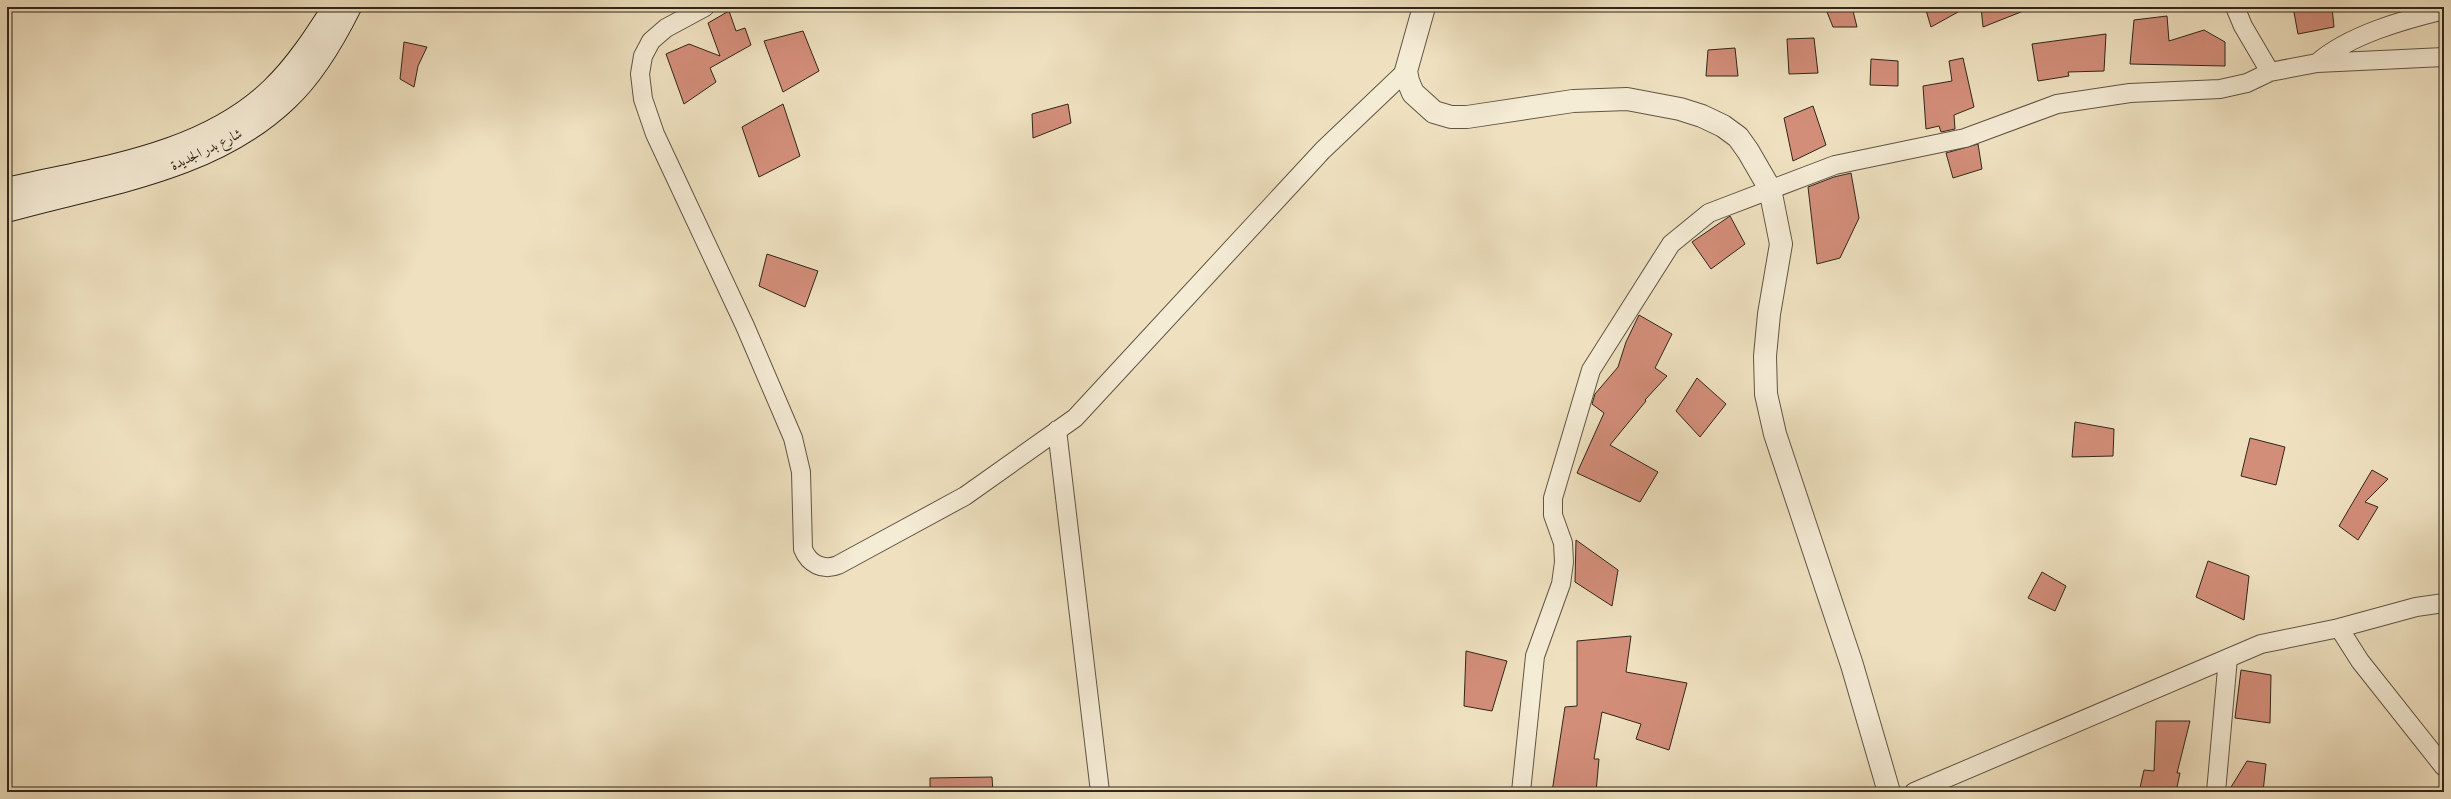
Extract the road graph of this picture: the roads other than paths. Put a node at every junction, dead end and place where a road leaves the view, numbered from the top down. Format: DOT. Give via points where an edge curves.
graph roads {
  1 [pos="334,7"];
  2 [pos="350,7"];
  3 [pos="705,7"];
  4 [pos="1424,7"];
  5 [pos="2235,7"];
  6 [pos="2444,10"];
  7 [pos="2444,57"];
  8 [pos="2318,63"];
  9 [pos="1406,71"];
  10 [pos="2270,72"];
  11 [pos="7,189"];
  12 [pos="1770,189"];
  13 [pos="7,211"];
  14 [pos="1057,430"];
  15 [pos="2444,603"];
  16 [pos="2339,628"];
  17 [pos="2228,658"];
  18 [pos="2444,768"];
  19 [pos="1100,792"];
  20 [pos="1521,792"];
  21 [pos="1889,792"];
  22 [pos="1914,792"];
  23 [pos="2216,792"];
  1 -- 11 [label="street, شارع بدر الجديدة" via="297,61 272,89 218,129 181,146 136,159"];
  2 -- 13 [label="street, شارع بدر الجديدة" via="326,50 288,98 270,115 237,136 174,166 112,186"];
  3 -- 14 [label="street" via="666,28 651,41 643,56 640,74 644,99 655,134 745,326 793,438 801,472 803,549 807,558 815,565 838,565 965,496"];
  4 -- 9 [label="street"];
  5 -- 10 [label="street"];
  6 -- 8 [label="street" via="2406,21 2340,46"];
  7 -- 8 [label="street"];
  8 -- 10 [label="street"];
  9 -- 12 [label="street" via="1413,93 1423,104 1434,112 1451,117 1573,101 1627,99 1702,116 1738,137"];
  9 -- 14 [label="street" via="1322,150 1075,418"];
  10 -- 12 [label="street" via="2247,83 2220,90 2130,93 2057,104 1965,138 1835,165"];
  12 -- 20 [label="street" via="1710,213 1671,244 1591,370 1553,498 1553,515 1564,543 1564,562 1561,584 1535,656"];
  12 -- 21 [label="street" via="1781,244 1766,342 1766,394 1775,434 1852,665"];
  14 -- 19 [label="street"];
  15 -- 16 [label="street" via="2416,607"];
  16 -- 17 [label="street" via="2261,644"];
  16 -- 18 [label="street" via="2360,661"];
  17 -- 22 [label="street"];
  17 -- 23 [label="street"];
}
